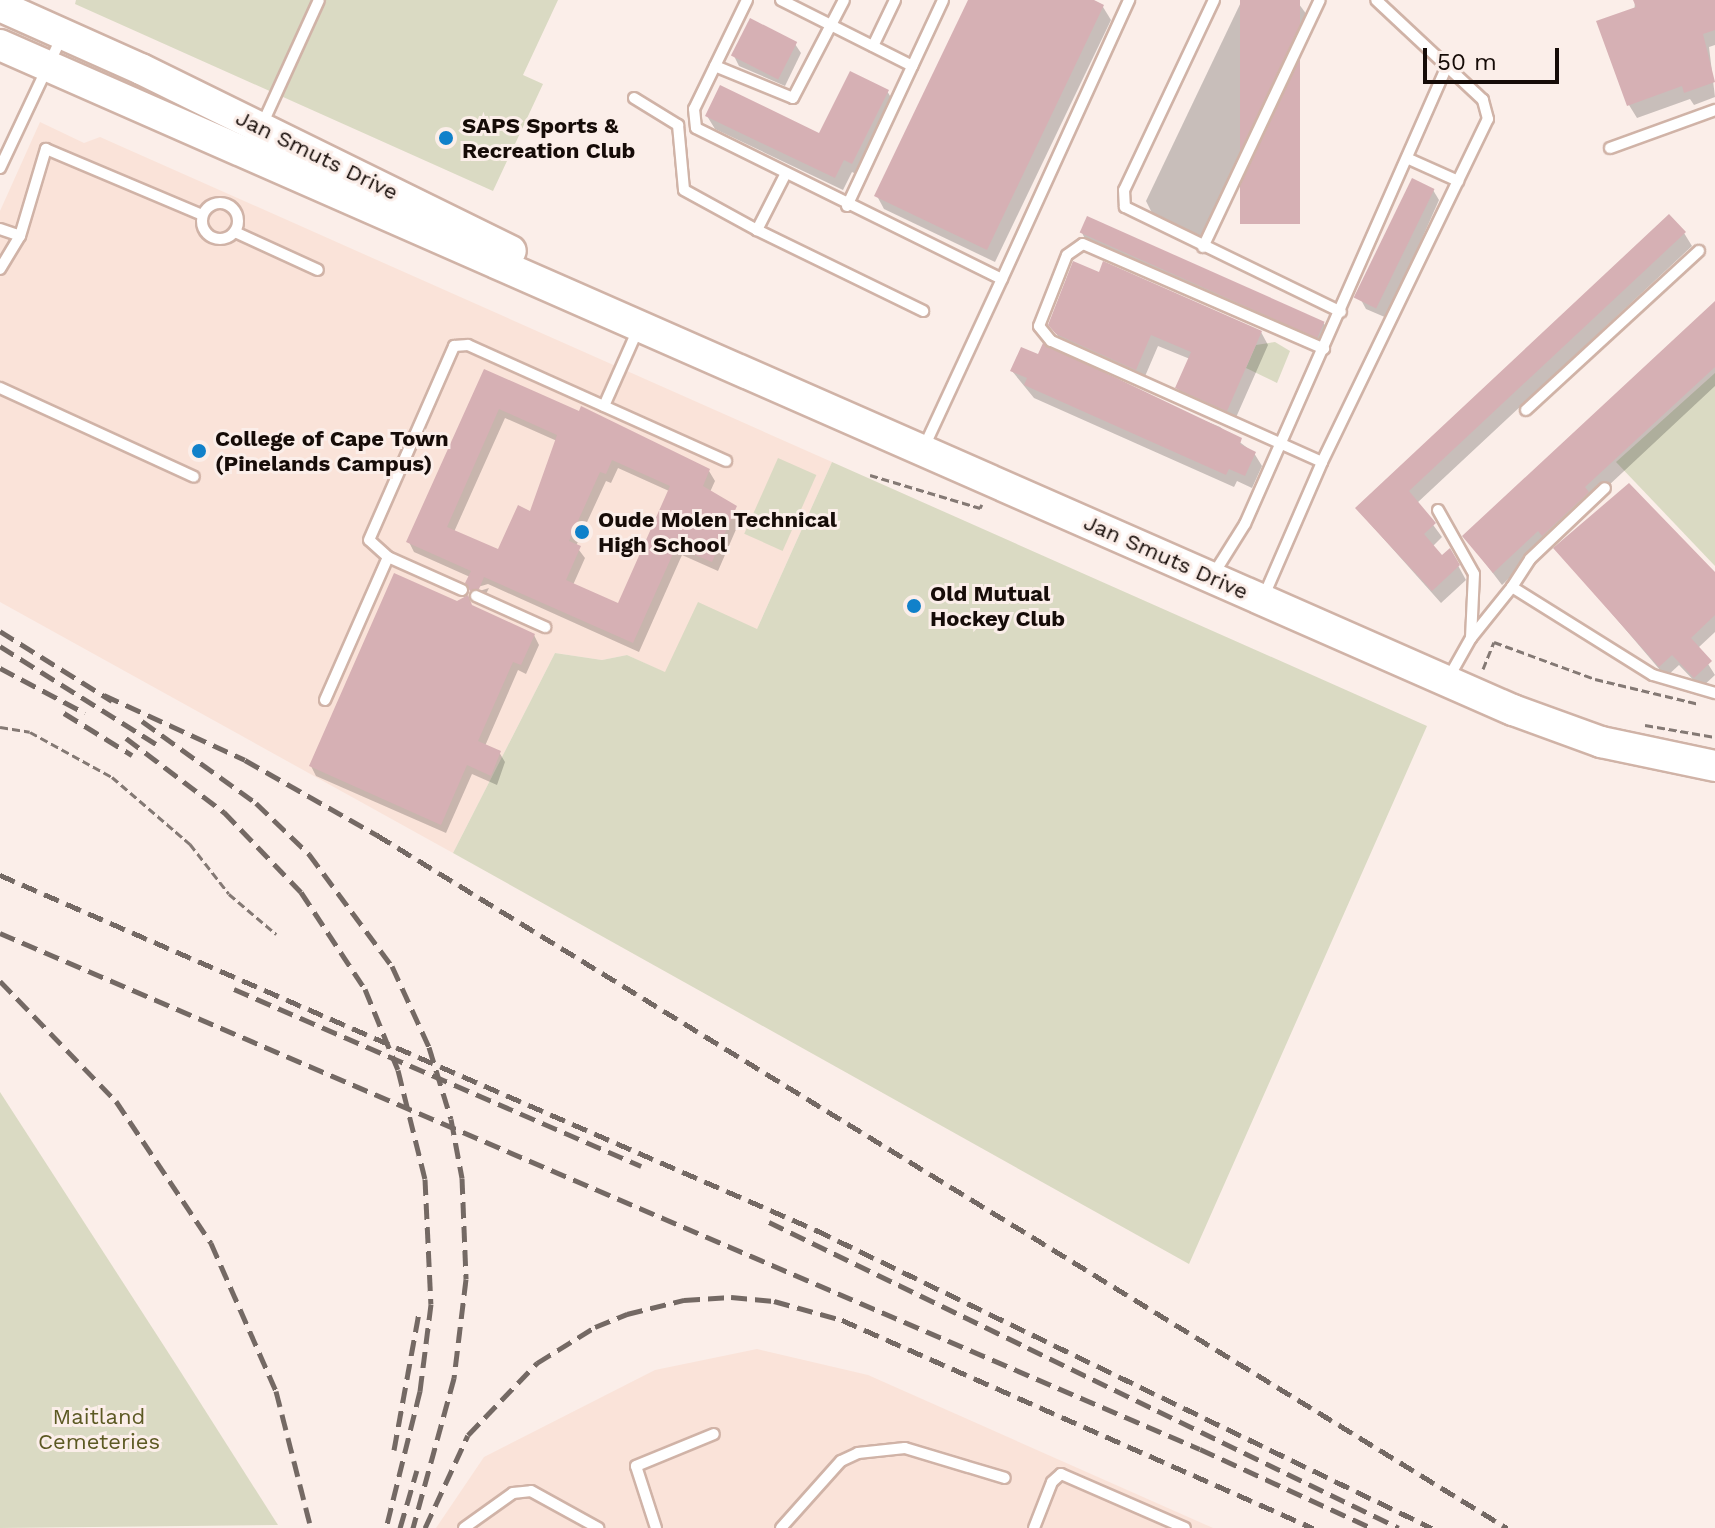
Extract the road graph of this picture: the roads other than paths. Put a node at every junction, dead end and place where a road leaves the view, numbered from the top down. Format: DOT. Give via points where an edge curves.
graph roads {
  1 [pos="319,0"];
  2 [pos="747,0"];
  3 [pos="781,0"];
  4 [pos="844,0"];
  5 [pos="895,0"];
  6 [pos="943,0"];
  7 [pos="1129,0"];
  8 [pos="1214,0"];
  9 [pos="1320,0"];
  10 [pos="1376,0"];
  11 [pos="0,6"];
  12 [pos="832,25"];
  13 [pos="63,34"];
  14 [pos="0,45"];
  15 [pos="873,46"];
  16 [pos="715,66"];
  17 [pos="912,66"];
  18 [pos="1447,67"];
  19 [pos="47,68"];
  20 [pos="634,98"];
  21 [pos="1715,110"];
  22 [pos="261,127"];
  23 [pos="1610,148"];
  24 [pos="1409,159"];
  25 [pos="0,168"];
  26 [pos="785,175"];
  27 [pos="1458,181"];
  28 [pos="847,206"];
  29 [pos="202,215"];
  30 [pos="0,229"];
  31 [pos="757,230"];
  32 [pos="235,232"];
  33 [pos="20,236"];
  34 [pos="1203,247"];
  35 [pos="1699,251"];
  36 [pos="0,269"];
  37 [pos="318,270"];
  38 [pos="1002,279"];
  39 [pos="923,311"];
  40 [pos="1341,312"];
  41 [pos="634,320"];
  42 [pos="1324,349"];
  43 [pos="0,388"];
  44 [pos="604,406"];
  45 [pos="1526,410"];
  46 [pos="1280,443"];
  47 [pos="923,449"];
  48 [pos="726,461"];
  49 [pos="1322,462"];
  50 [pos="194,477"];
  51 [pos="1605,488"];
  52 [pos="1438,510"];
  53 [pos="388,557"];
  54 [pos="1212,577"];
  55 [pos="1512,587"];
  56 [pos="462,590"];
  57 [pos="476,596"];
  58 [pos="1262,600"];
  59 [pos="545,627"];
  60 [pos="1471,638"];
  61 [pos="1447,681"];
  62 [pos="1715,693"];
  63 [pos="325,700"];
  64 [pos="1715,766"];
  65 [pos="714,1434"];
  66 [pos="1005,1478"];
  67 [pos="464,1528"];
  68 [pos="598,1528"];
  69 [pos="656,1528"];
  70 [pos="781,1528"];
  71 [pos="1034,1528"];
  72 [pos="1185,1528"];
  1 -- 22 [label="lane"];
  2 -- 16 [label="lane"];
  3 -- 12 [label="lane"];
  4 -- 12 [label="lane"];
  5 -- 15 [label="lane"];
  6 -- 17 [label="lane"];
  7 -- 38 [label="lane"];
  8 -- 34 [label="lane" via="1123,196 1130,212"];
  9 -- 34 [label="lane"];
  10 -- 18 [label="lane"];
  11 -- 13 [label="main road, Jan Smuts Drive"];
  12 -- 15 [label="lane"];
  12 -- 16 [label="lane" via="793,98"];
  13 -- 19 [label="lane"];
  13 -- 22 [label="main road, Jan Smuts Drive"];
  14 -- 19 [label="main road, Jan Smuts Drive"];
  15 -- 17 [label="lane"];
  16 -- 26 [label="lane" via="694,109 696,128"];
  17 -- 28 [label="lane"];
  18 -- 24 [label="lane"];
  18 -- 27 [label="lane" via="1483,100 1489,115"];
  19 -- 25 [label="lane"];
  19 -- 41 [label="main road, Jan Smuts Drive" via="523,278"];
  20 -- 31 [label="lane" via="678,125 684,190"];
  21 -- 23 [label="lane"];
  22 -- 41 [label="main road, Jan Smuts Drive" via="525,258"];
  24 -- 27 [label="lane"];
  24 -- 40 [label="lane"];
  26 -- 28 [label="lane"];
  26 -- 31 [label="lane"];
  27 -- 49 [label="lane"];
  28 -- 38 [label="lane"];
  29 -- 32 [label="lane" via="201,226 216,240"];
  29 -- 32 [label="lane" via="208,207 228,205 236,212"];
  29 -- 33 [label="lane" via="46,149"];
  30 -- 33 [label="lane"];
  31 -- 39 [label="lane"];
  32 -- 37 [label="lane"];
  33 -- 36 [label="lane"];
  34 -- 40 [label="lane"];
  35 -- 45 [label="lane"];
  38 -- 47 [label="lane"];
  40 -- 42 [label="lane"];
  41 -- 44 [label="lane"];
  41 -- 47 [label="main road, Jan Smuts Drive"];
  42 -- 46 [label="lane"];
  42 -- 46 [label="lane" via="1093,245 1073,247 1067,255 1040,316 1043,335"];
  43 -- 50 [label="lane"];
  44 -- 48 [label="lane"];
  44 -- 53 [label="lane" via="468,345 454,346 370,533 372,547"];
  46 -- 49 [label="lane"];
  46 -- 54 [label="lane" via="1245,524"];
  47 -- 54 [label="main road, Jan Smuts Drive"];
  49 -- 58 [label="lane"];
  51 -- 55 [label="lane" via="1530,559"];
  52 -- 60 [label="lane" via="1474,574"];
  53 -- 56 [label="lane"];
  53 -- 63 [label="lane"];
  54 -- 58 [label="main road, Jan Smuts Drive"];
  55 -- 60 [label="lane"];
  55 -- 62 [label="lane" via="1653,675"];
  57 -- 59 [label="lane"];
  58 -- 61 [label="main road, Jan Smuts Drive"];
  60 -- 61 [label="lane"];
  61 -- 64 [label="main road, Jan Smuts Drive" via="1601,742"];
  65 -- 69 [label="lane" via="636,1466"];
  66 -- 70 [label="lane" via="905,1448 858,1453 841,1461"];
  67 -- 68 [label="lane" via="513,1493 531,1491"];
  71 -- 72 [label="lane" via="1052,1482 1061,1474"];
}
